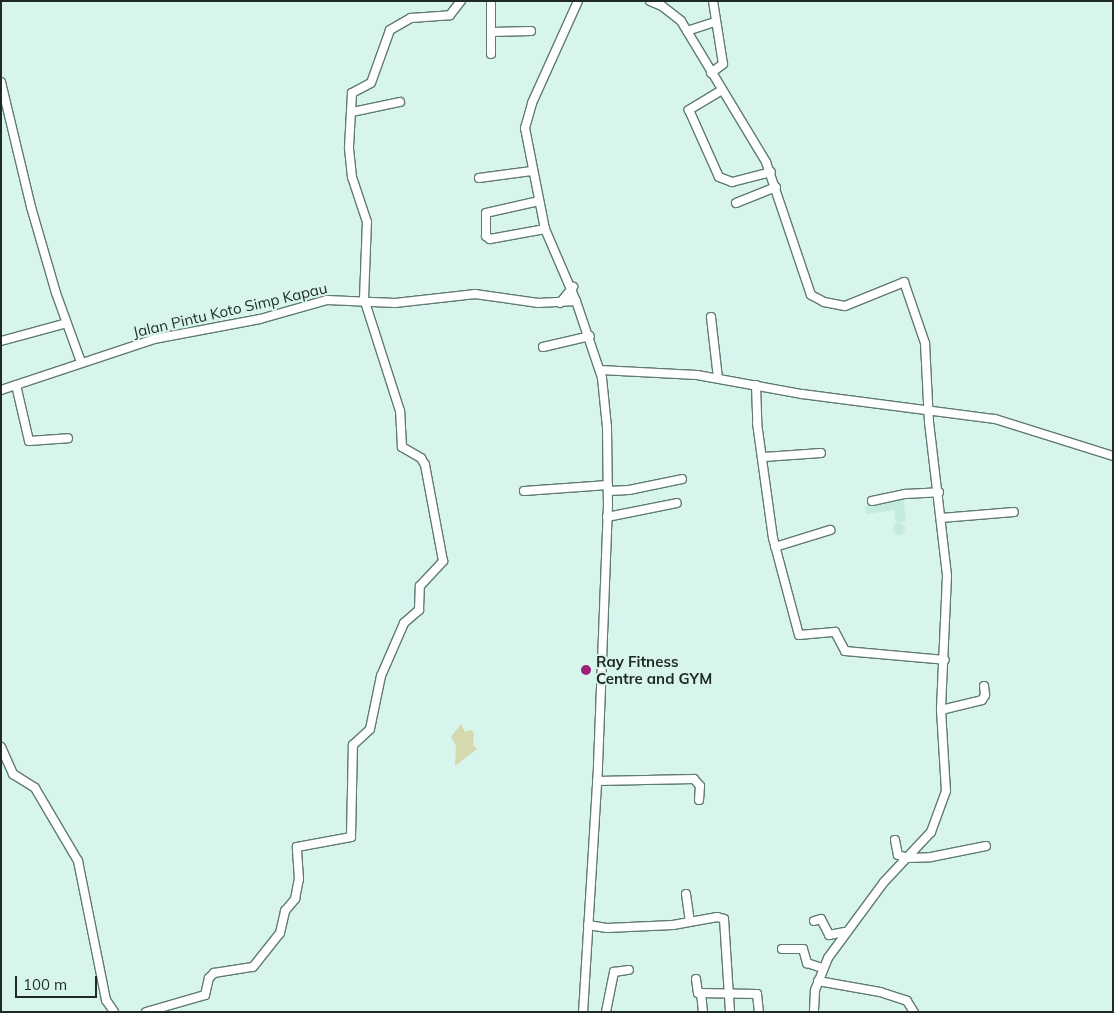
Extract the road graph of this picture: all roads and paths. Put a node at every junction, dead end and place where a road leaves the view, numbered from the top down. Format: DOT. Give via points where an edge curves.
graph roads {
  1 [pos="461,1"];
  2 [pos="491,1"];
  3 [pos="578,1"];
  4 [pos="650,1"];
  5 [pos="713,1"];
  6 [pos="715,22"];
  7 [pos="531,31"];
  8 [pos="687,31"];
  9 [pos="491,32"];
  10 [pos="491,54"];
  11 [pos="711,72"];
  12 [pos="1,82"];
  13 [pos="722,90"];
  14 [pos="400,102"];
  15 [pos="352,112"];
  16 [pos="532,171"];
  17 [pos="771,172"];
  18 [pos="479,178"];
  19 [pos="776,187"];
  20 [pos="539,202"];
  21 [pos="736,203"];
  22 [pos="545,229"];
  23 [pos="573,287"];
  24 [pos="364,299"];
  25 [pos="576,300"];
  26 [pos="560,303"];
  27 [pos="711,317"];
  28 [pos="67,323"];
  29 [pos="590,336"];
  30 [pos="1,342"];
  31 [pos="543,347"];
  32 [pos="81,362"];
  33 [pos="600,370"];
  34 [pos="718,378"];
  35 [pos="16,385"];
  36 [pos="756,385"];
  37 [pos="1,390"];
  38 [pos="929,410"];
  39 [pos="68,438"];
  40 [pos="822,453"];
  41 [pos="1113,456"];
  42 [pos="764,458"];
  43 [pos="682,478"];
  44 [pos="608,488"];
  45 [pos="524,491"];
  46 [pos="940,492"];
  47 [pos="872,501"];
  48 [pos="677,503"];
  49 [pos="1014,512"];
  50 [pos="607,517"];
  51 [pos="941,518"];
  52 [pos="830,530"];
  53 [pos="774,547"];
  54 [pos="945,660"];
  55 [pos="984,686"];
  56 [pos="942,710"];
  57 [pos="1,747"];
  58 [pos="597,781"];
  59 [pos="699,800"];
  60 [pos="895,840"];
  61 [pos="986,846"];
  62 [pos="908,858"];
  63 [pos="686,894"];
  64 [pos="690,921"];
  65 [pos="814,921"];
  66 [pos="588,924"];
  67 [pos="845,932"];
  68 [pos="782,949"];
  69 [pos="822,968"];
  70 [pos="630,970"];
  71 [pos="696,979"];
  72 [pos="818,981"];
  73 [pos="727,991"];
  74 [pos="702,993"];
  75 [pos="114,1012"];
  76 [pos="146,1012"];
  77 [pos="583,1012"];
  78 [pos="606,1012"];
  79 [pos="703,1012"];
  80 [pos="730,1012"];
  81 [pos="759,1012"];
  82 [pos="814,1012"];
  83 [pos="914,1012"];
  1 -- 15 [label="street" via="450,15 411,18 390,30 371,83 352,93"];
  2 -- 9 [label="street"];
  3 -- 16 [label="street" via="529,113 526,142"];
  4 -- 8 [label="street" via="674,14"];
  5 -- 6 [label="street"];
  6 -- 8 [label="street"];
  6 -- 11 [label="street" via="723,64"];
  7 -- 9 [label="street"];
  8 -- 11 [label="street"];
  9 -- 10 [label="street"];
  11 -- 13 [label="street"];
  12 -- 28 [label="street" via="31,207"];
  13 -- 17 [label="street"];
  13 -- 17 [label="street" via="689,110 719,177 732,182"];
  14 -- 15 [label="street"];
  15 -- 24 [label="street" via="350,170 366,222"];
  16 -- 18 [label="street"];
  16 -- 20 [label="street"];
  17 -- 19 [label="street"];
  19 -- 21 [label="street"];
  19 -- 38 [label="street" via="811,295 824,302 844,306 861,302 900,282 906,285 925,343"];
  20 -- 22 [label="street"];
  20 -- 22 [label="street" via="486,213 486,236 490,239"];
  22 -- 23 [label="street"];
  23 -- 25 [label="street"];
  23 -- 26 [label="street"];
  24 -- 26 [label="street, Jalan Pintu Koto Simp Kapau" via="395,303 475,294"];
  24 -- 32 [label="street, Jalan Pintu Koto Simp Kapau" via="327,300 260,319 154,338"];
  24 -- 76 [label="street" via="400,411 402,448 421,458 425,465 443,561 420,586 419,610 404,623 381,676 370,729 353,745 350,838 297,847 299,879 295,899 284,911 280,933 253,967 214,973 209,978 205,995"];
  25 -- 26 [label="street, Jalan Pintu Koto Simp Kapau"];
  25 -- 29 [label="street"];
  27 -- 34 [label="street"];
  28 -- 30 [label="street"];
  28 -- 32 [label="street"];
  29 -- 31 [label="street"];
  29 -- 33 [label="street"];
  32 -- 35 [label="street, Jalan Pintu Koto Simp Kapau"];
  33 -- 34 [label="street"];
  33 -- 44 [label="street" via="605,402"];
  34 -- 36 [label="street"];
  35 -- 37 [label="street, Jalan Pintu Koto Simp Kapau"];
  35 -- 39 [label="street" via="29,441"];
  36 -- 38 [label="street"];
  36 -- 42 [label="street" via="757,423"];
  38 -- 41 [label="street" via="1025,426"];
  38 -- 46 [label="street"];
  40 -- 42 [label="street"];
  42 -- 53 [label="street"];
  43 -- 44 [label="street" via="629,490"];
  44 -- 45 [label="street"];
  44 -- 50 [label="street"];
  46 -- 47 [label="street" via="905,494"];
  46 -- 51 [label="street"];
  48 -- 50 [label="street"];
  49 -- 51 [label="street"];
  50 -- 58 [label="street"];
  51 -- 54 [label="street" via="947,576"];
  52 -- 53 [label="street"];
  53 -- 54 [label="street" via="793,604 799,635 836,632 845,651"];
  54 -- 56 [label="street"];
  55 -- 56 [label="street" via="982,700"];
  56 -- 62 [label="street" via="946,791 931,832"];
  57 -- 75 [label="street" via="13,774 35,788 78,861 106,1000"];
  58 -- 59 [label="street" via="694,779 700,786"];
  58 -- 66 [label="street"];
  60 -- 62 [label="street" via="898,855"];
  61 -- 62 [label="street" via="932,857"];
  62 -- 67 [label="street" via="884,882"];
  63 -- 64 [label="street"];
  64 -- 66 [label="street" via="607,928"];
  64 -- 73 [label="street" via="724,919"];
  65 -- 67 [label="street" via="821,919 829,935"];
  66 -- 77 [label="street"];
  67 -- 69 [label="street"];
  68 -- 69 [label="street" via="803,949 807,963"];
  69 -- 72 [label="street"];
  70 -- 78 [label="street" via="614,972"];
  71 -- 74 [label="street" via="698,993"];
  72 -- 82 [label="street"];
  72 -- 83 [label="street" via="888,994 907,1001"];
  73 -- 74 [label="street"];
  73 -- 80 [label="street"];
  73 -- 81 [label="street" via="757,994"];
  74 -- 79 [label="street"];
}
